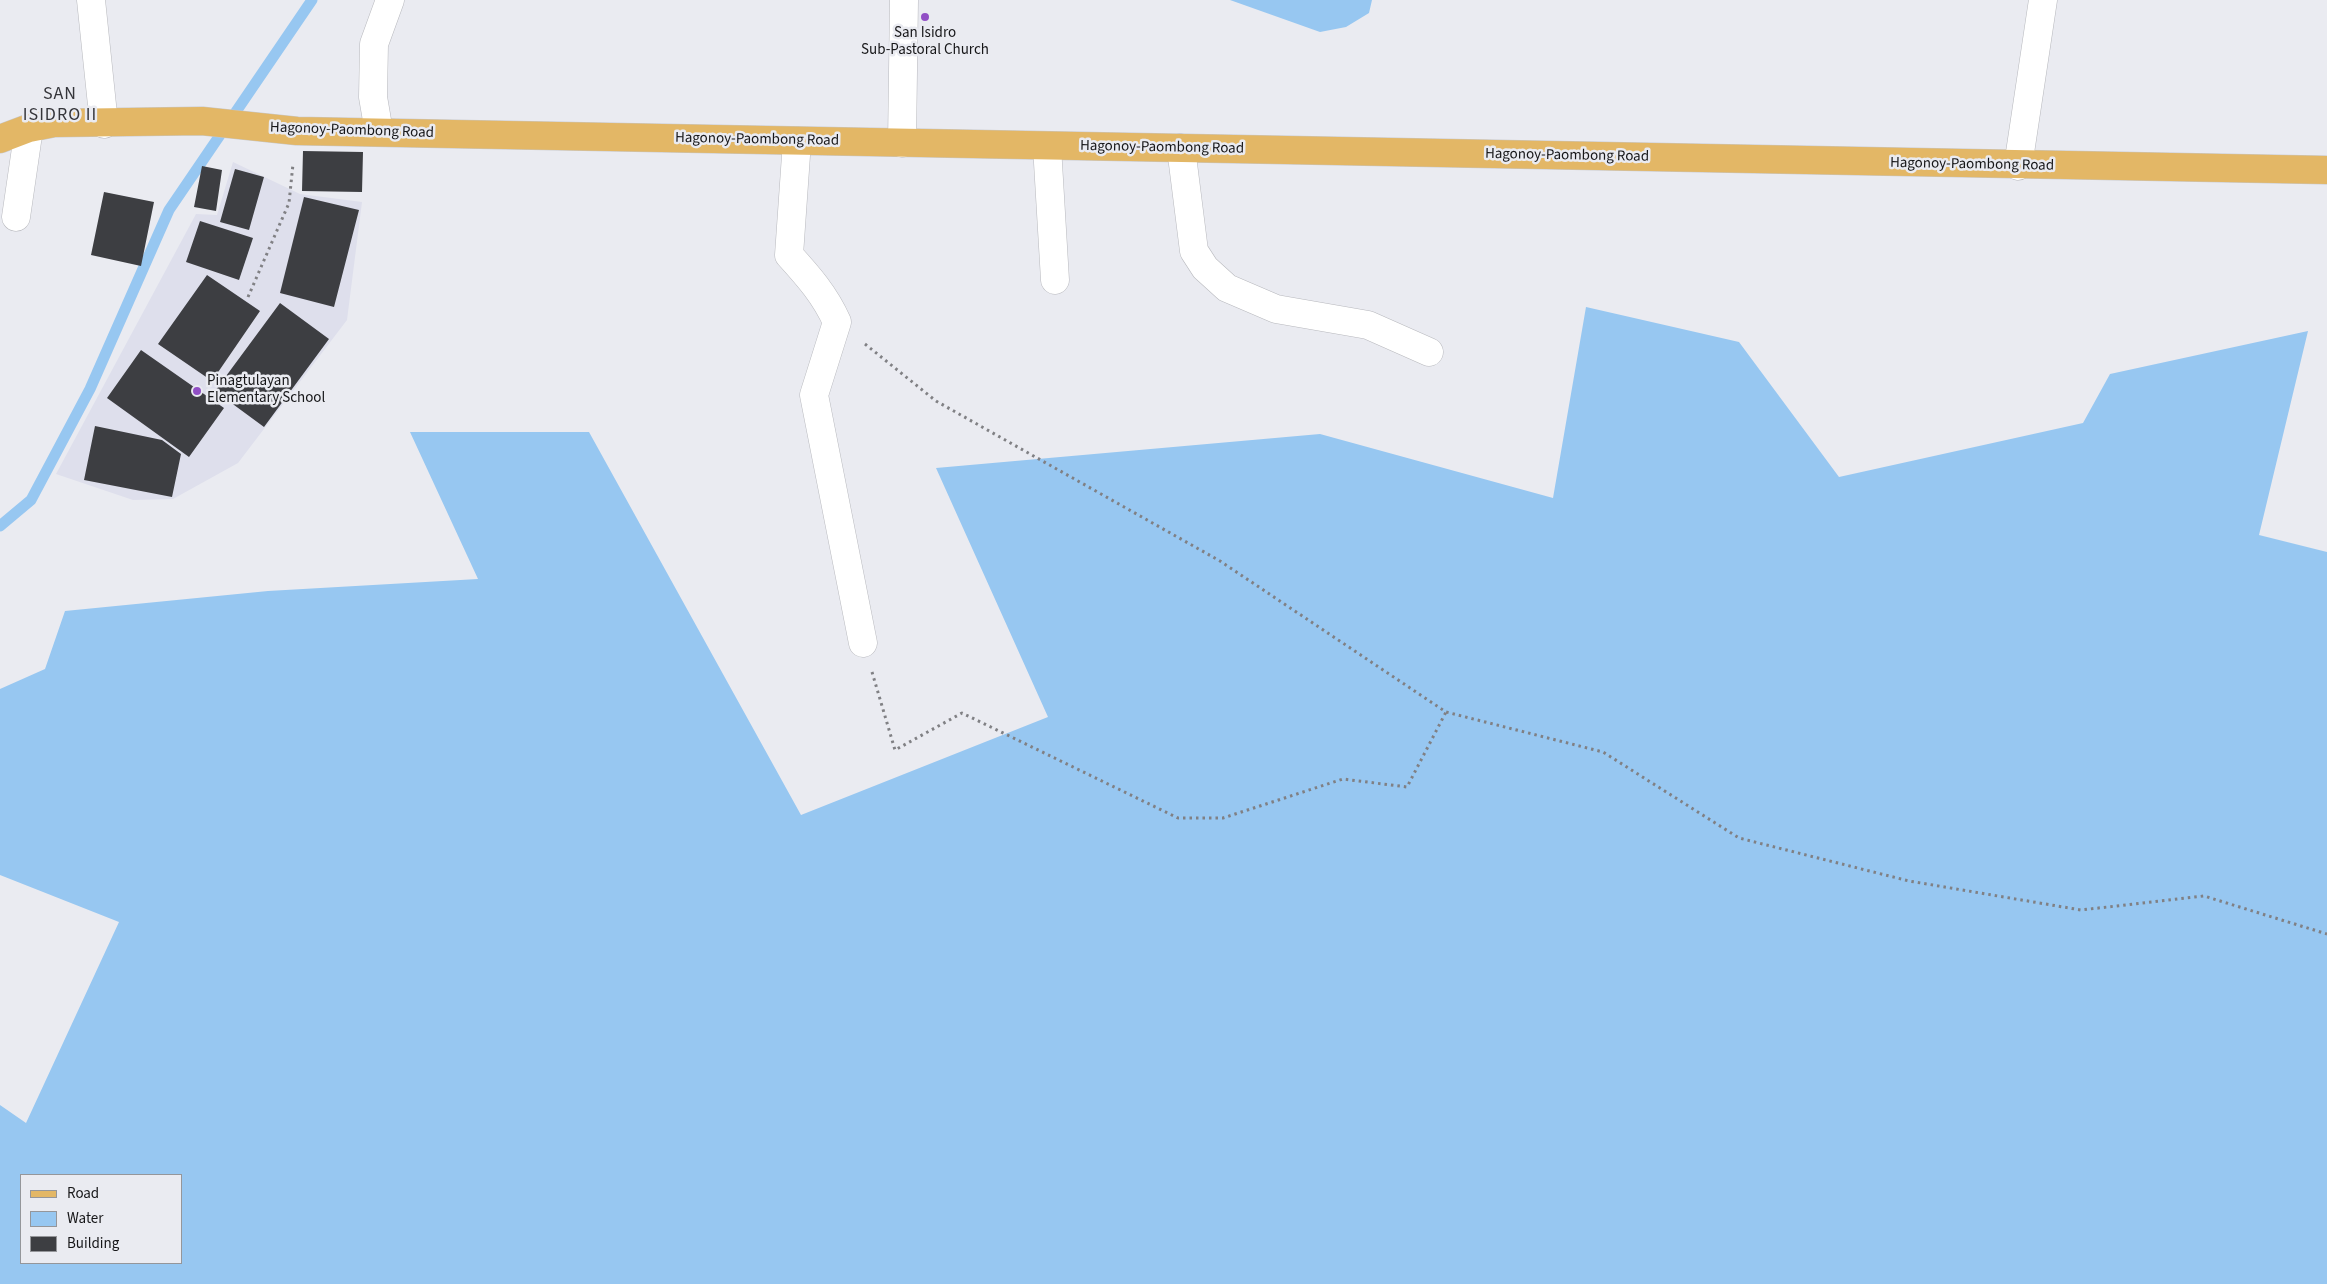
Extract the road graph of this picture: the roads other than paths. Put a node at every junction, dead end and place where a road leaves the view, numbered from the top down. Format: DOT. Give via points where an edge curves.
graph roads {
  1 [pos="90,0"];
  2 [pos="390,0"];
  3 [pos="904,0"];
  4 [pos="2043,0"];
  5 [pos="104,124"];
  6 [pos="29,128"];
  7 [pos="379,132"];
  8 [pos="0,139"];
  9 [pos="797,141"];
  10 [pos="902,143"];
  11 [pos="1046,146"];
  12 [pos="1181,148"];
  13 [pos="2018,166"];
  14 [pos="2327,170"];
  15 [pos="16,217"];
  16 [pos="1055,280"];
  17 [pos="1429,352"];
  18 [pos="863,643"];
  1 -- 5 [label="street"];
  2 -- 7 [label="street" via="374,44 373,97"];
  3 -- 10 [label="street"];
  4 -- 13 [label="street"];
  5 -- 6 [label="main road, Hagonoy-Paombong Road" via="54,123"];
  5 -- 7 [label="main road, Hagonoy-Paombong Road" via="202,122 285,130"];
  6 -- 8 [label="main road, Hagonoy-Paombong Road"];
  6 -- 15 [label="street"];
  7 -- 9 [label="main road, Hagonoy-Paombong Road"];
  9 -- 10 [label="main road, Hagonoy-Paombong Road"];
  9 -- 18 [label="street" via="789,255 817,286 837,322 814,396"];
  10 -- 11 [label="main road, Hagonoy-Paombong Road"];
  11 -- 12 [label="main road, Hagonoy-Paombong Road"];
  11 -- 16 [label="street"];
  12 -- 13 [label="main road, Hagonoy-Paombong Road"];
  12 -- 17 [label="street" via="1194,251 1205,268 1226,288 1276,309 1368,325"];
  13 -- 14 [label="main road, Hagonoy-Paombong Road"];
}
